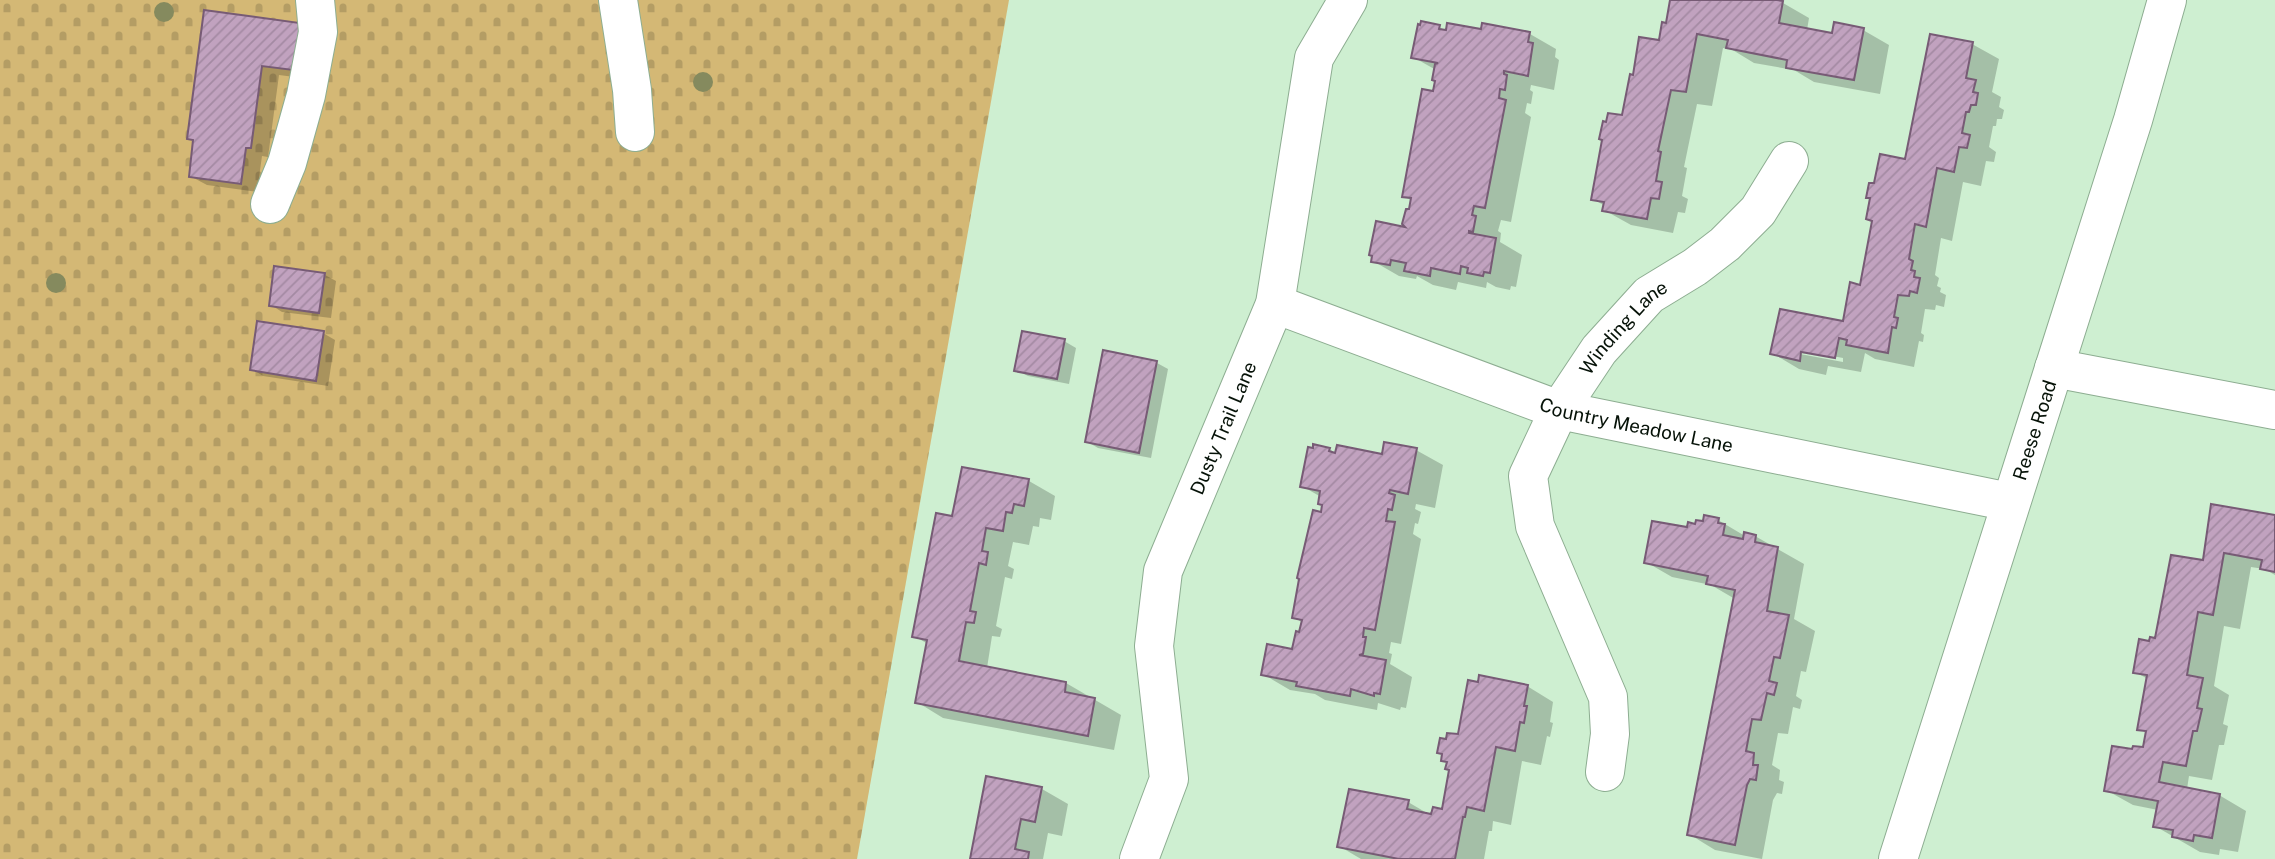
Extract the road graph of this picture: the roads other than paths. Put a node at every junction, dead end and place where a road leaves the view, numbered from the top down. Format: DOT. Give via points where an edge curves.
graph roads {
  1 [pos="315,0"];
  2 [pos="618,0"];
  3 [pos="1348,0"];
  4 [pos="2167,0"];
  5 [pos="635,132"];
  6 [pos="1789,161"];
  7 [pos="270,204"];
  8 [pos="1275,304"];
  9 [pos="2054,368"];
  10 [pos="1559,410"];
  11 [pos="2275,410"];
  12 [pos="2010,502"];
  13 [pos="1605,772"];
  14 [pos="1139,859"];
  15 [pos="1898,859"];
  1 -- 7 [label="street" via="318,32 306,94 288,163"];
  2 -- 5 [label="street"];
  3 -- 8 [label="street, Dusty Trail Lane" via="1314,58"];
  4 -- 9 [label="street, Reese Road"];
  6 -- 10 [label="street, Winding Lane" via="1758,211 1725,244 1649,295 1608,341"];
  8 -- 10 [label="street, Country Meadow Lane"];
  8 -- 14 [label="street, Dusty Trail Lane" via="1163,571 1154,646 1169,779"];
  9 -- 11 [label="street"];
  9 -- 12 [label="street, Reese Road"];
  10 -- 12 [label="street, Country Meadow Lane"];
  10 -- 13 [label="street, Winding Lane" via="1528,476 1535,526 1608,697"];
  12 -- 15 [label="street, Reese Road"];
}
